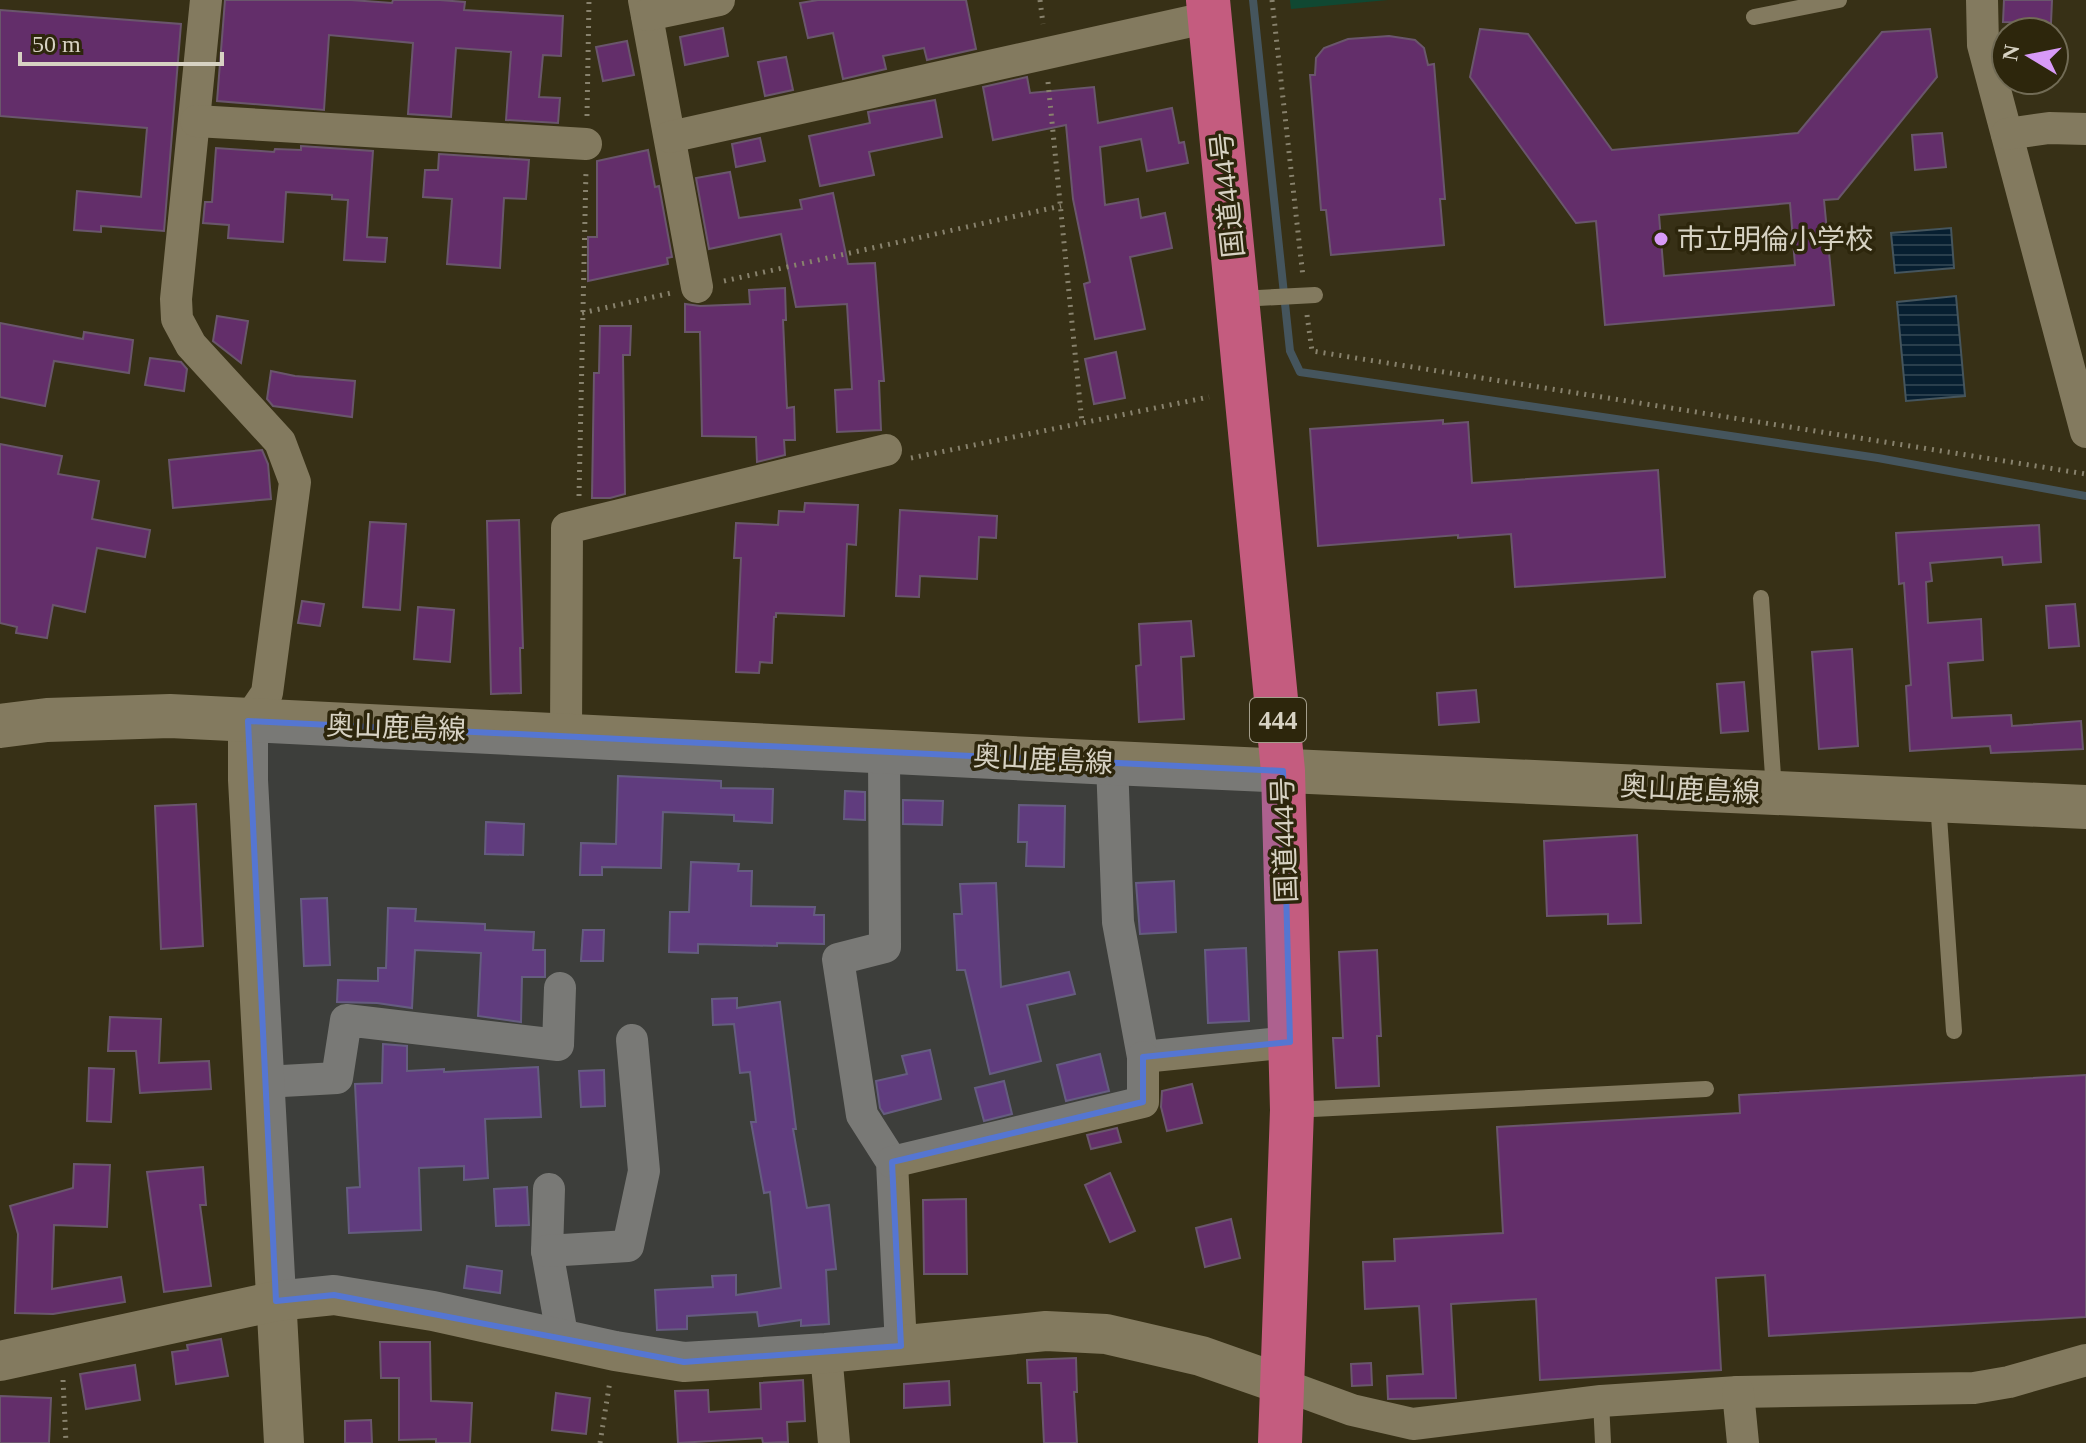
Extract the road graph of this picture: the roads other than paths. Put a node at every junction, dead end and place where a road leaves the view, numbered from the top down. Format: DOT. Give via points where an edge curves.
graph roads {
  1 [pos="206,0"];
  2 [pos="719,0"];
  3 [pos="1839,0"];
  4 [pos="1982,0"];
  5 [pos="646,7"];
  6 [pos="1209,8"];
  7 [pos="1754,17"];
  8 [pos="196,121"];
  9 [pos="2086,129"];
  10 [pos="2007,134"];
  11 [pos="670,137"];
  12 [pos="586,144"];
  13 [pos="697,287"];
  14 [pos="1305,295"];
  15 [pos="1253,298"];
  16 [pos="2086,432"];
  17 [pos="886,450"];
  18 [pos="1761,598"];
  19 [pos="248,721"];
  20 [pos="0,726"];
  21 [pos="566,734"];
  22 [pos="884,752"];
  23 [pos="1112,763"];
  24 [pos="1283,771"];
  25 [pos="1774,793"];
  26 [pos="1938,800"];
  27 [pos="2086,807"];
  28 [pos="560,988"];
  29 [pos="1954,1031"];
  30 [pos="632,1040"];
  31 [pos="1290,1042"];
  32 [pos="1143,1057"];
  33 [pos="264,1082"];
  34 [pos="1706,1089"];
  35 [pos="1292,1110"];
  36 [pos="892,1162"];
  37 [pos="549,1189"];
  38 [pos="547,1251"];
  39 [pos="276,1301"];
  40 [pos="563,1340"];
  41 [pos="901,1346"];
  42 [pos="826,1353"];
  43 [pos="2086,1360"];
  44 [pos="0,1361"];
  45 [pos="1281,1384"];
  46 [pos="1738,1392"];
  47 [pos="1601,1401"];
  48 [pos="284,1443"];
  49 [pos="834,1443"];
  50 [pos="1280,1443"];
  51 [pos="1603,1443"];
  52 [pos="1743,1443"];
  1 -- 8 [label="street"];
  2 -- 5 [label="street"];
  3 -- 7 [label="lane"];
  4 -- 10 [label="street" via="1983,45"];
  5 -- 11 [label="street"];
  6 -- 11 [label="street" via="1046,54"];
  6 -- 15 [label="highway, 国道444号 / 444"];
  8 -- 12 [label="street"];
  8 -- 19 [label="street" via="177,319 191,345 280,442 295,482 267,693"];
  9 -- 10 [label="street"];
  10 -- 16 [label="street"];
  11 -- 13 [label="street"];
  14 -- 15 [label="lane"];
  15 -- 24 [label="highway, 国道444号 / 444"];
  17 -- 21 [label="street" via="567,528"];
  18 -- 25 [label="lane"];
  19 -- 20 [label="main road, 奥山鹿島線" via="170,716"];
  19 -- 21 [label="main road, 奥山鹿島線"];
  19 -- 33 [label="street"];
  21 -- 22 [label="main road, 奥山鹿島線"];
  22 -- 23 [label="main road, 奥山鹿島線"];
  22 -- 36 [label="street" via="885,947 838,959 862,1115"];
  23 -- 24 [label="main road, 奥山鹿島線"];
  23 -- 32 [label="street" via="1118,922"];
  24 -- 25 [label="main road, 奥山鹿島線"];
  24 -- 31 [label="highway, 国道444号 / 444"];
  25 -- 26 [label="main road, 奥山鹿島線"];
  26 -- 27 [label="main road, 奥山鹿島線"];
  26 -- 29 [label="lane"];
  28 -- 33 [label="street" via="558,1045 346,1020 337,1078"];
  30 -- 38 [label="street" via="644,1171 628,1246"];
  31 -- 32 [label="street"];
  31 -- 35 [label="highway, 国道444号 / 444"];
  32 -- 36 [label="street" via="1143,1102"];
  33 -- 39 [label="street"];
  34 -- 35 [label="lane"];
  35 -- 45 [label="highway, 国道444号 / 444"];
  36 -- 41 [label="street"];
  37 -- 38 [label="street"];
  38 -- 40 [label="street"];
  39 -- 40 [label="street" via="334,1295"];
  39 -- 44 [label="street"];
  39 -- 48 [label="street"];
  40 -- 42 [label="street" via="684,1362"];
  41 -- 42 [label="street"];
  41 -- 45 [label="street" via="1046,1331 1106,1334 1201,1356"];
  42 -- 49 [label="street"];
  43 -- 46 [label="street" via="1974,1388"];
  45 -- 47 [label="street" via="1352,1410 1413,1424"];
  45 -- 50 [label="highway, 国道444号 / 444"];
  46 -- 47 [label="street"];
  46 -- 52 [label="street"];
  47 -- 51 [label="lane"];
}
